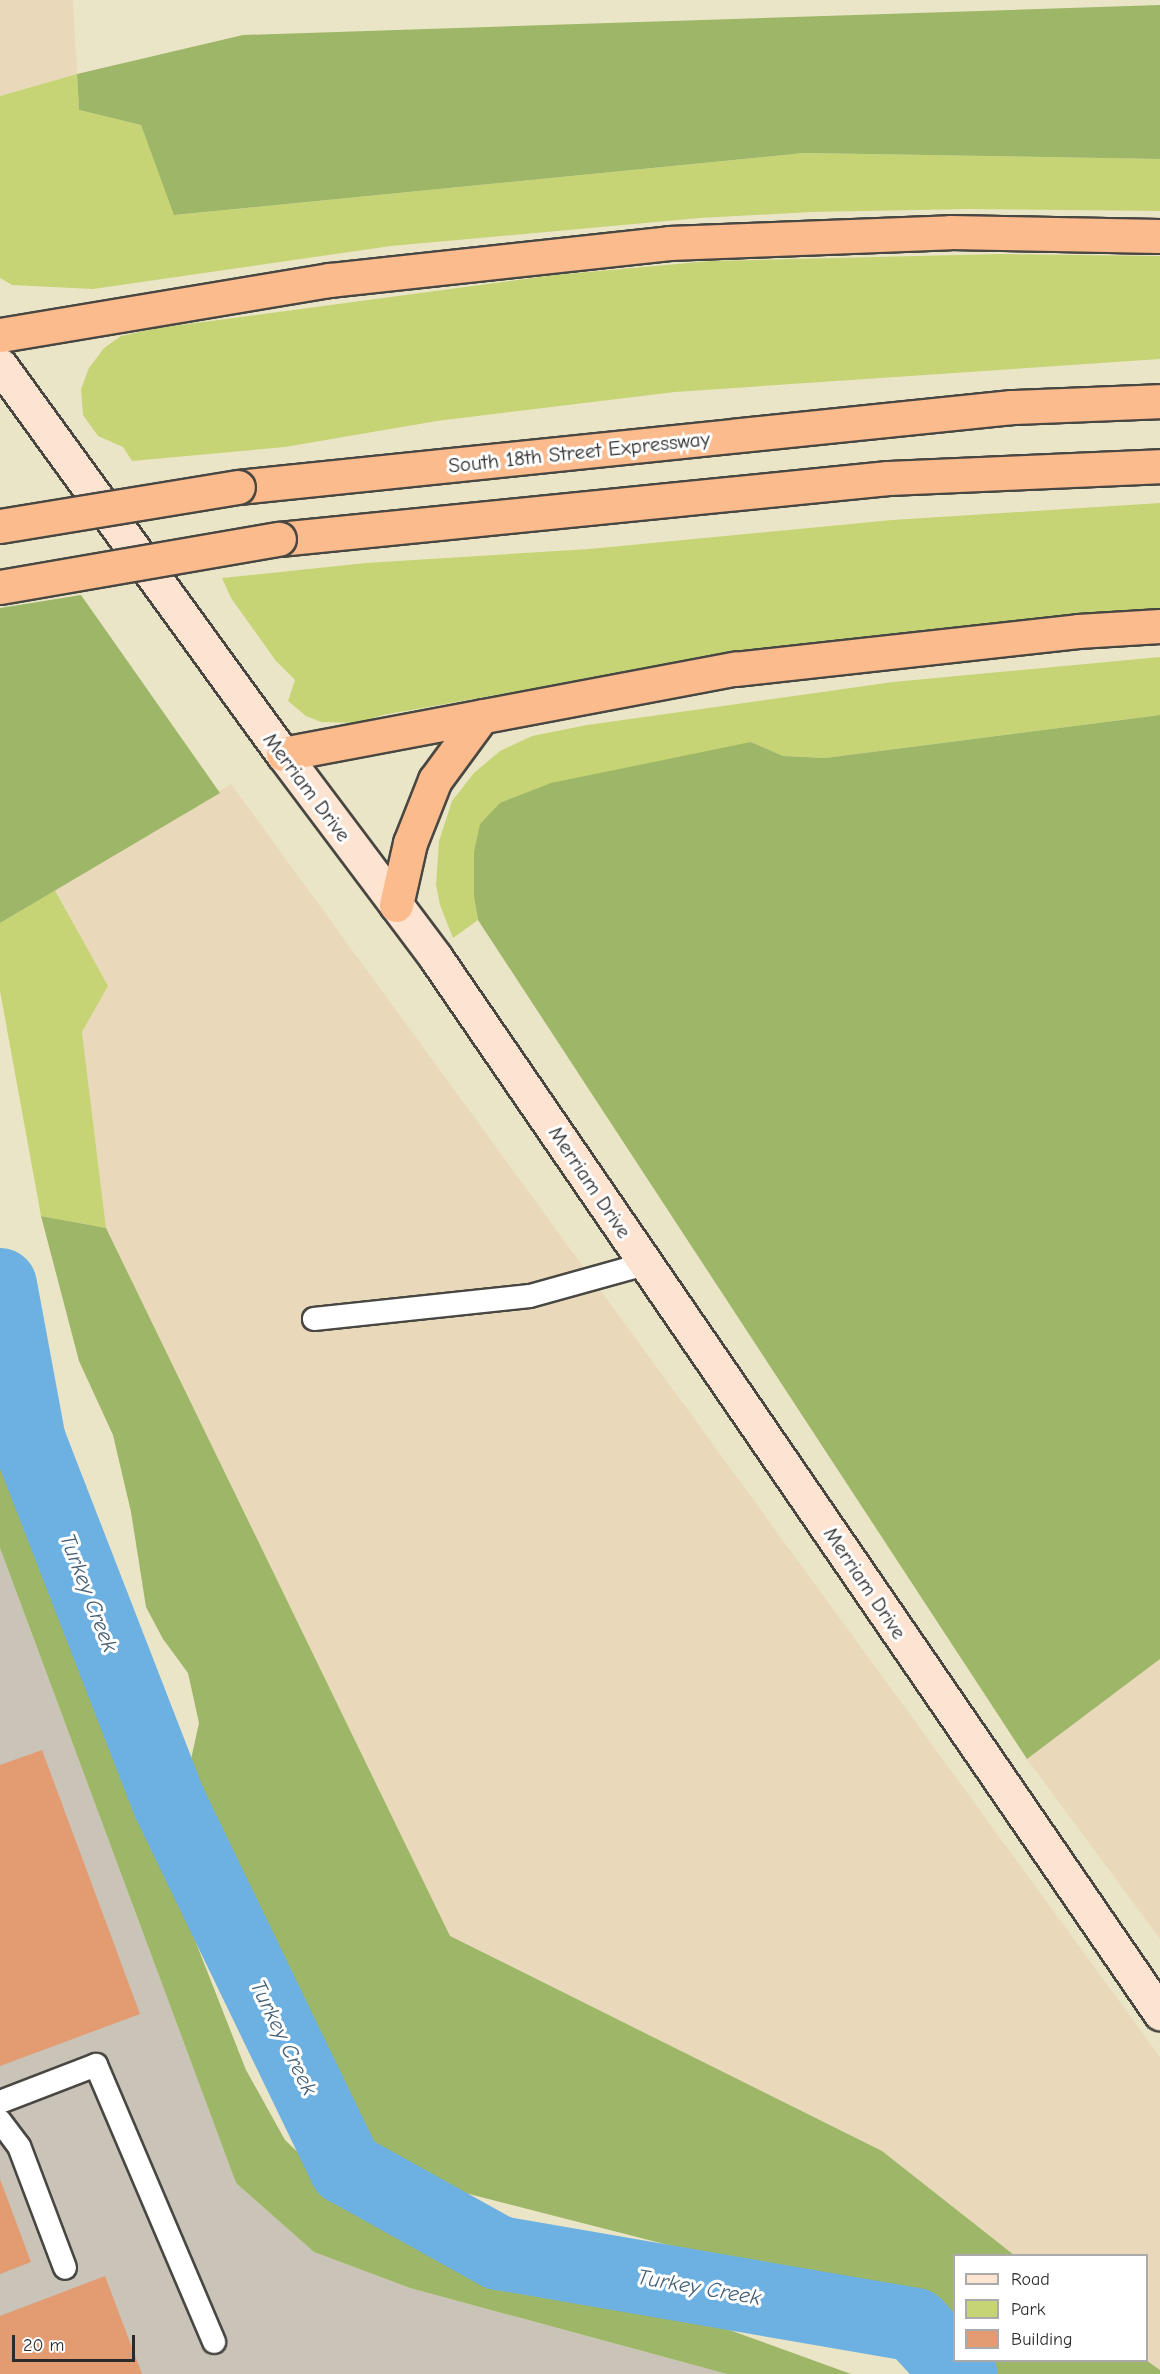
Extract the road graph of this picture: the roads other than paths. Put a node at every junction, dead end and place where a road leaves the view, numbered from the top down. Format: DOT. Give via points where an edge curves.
graph roads {
  1 [pos="1160,236"];
  2 [pos="0,335"];
  3 [pos="0,365"];
  4 [pos="1160,401"];
  5 [pos="1160,466"];
  6 [pos="0,526"];
  7 [pos="0,587"];
  8 [pos="1160,626"];
  9 [pos="482,716"];
  10 [pos="283,754"];
  11 [pos="396,905"];
  12 [pos="645,1263"];
  13 [pos="314,1319"];
  14 [pos="1160,2013"];
  15 [pos="0,2103"];
  16 [pos="0,2121"];
  17 [pos="65,2268"];
  18 [pos="214,2342"];
  1 -- 2 [label="highway" via="950,232 669,243 329,279"];
  3 -- 10 [label="main road, Merriam Drive"];
  4 -- 6 [label="highway, South 18th Street Expressway, bridge" via="1012,407 238,487"];
  5 -- 7 [label="highway, bridge" via="888,478 279,539"];
  8 -- 9 [label="highway" via="1078,631 735,669"];
  9 -- 10 [label="highway"];
  9 -- 11 [label="highway" via="435,780 410,843"];
  10 -- 11 [label="main road, Merriam Drive"];
  11 -- 12 [label="main road, Merriam Drive"];
  12 -- 13 [label="lane" via="530,1296"];
  12 -- 14 [label="main road, Merriam Drive"];
  15 -- 18 [label="lane" via="96,2065"];
  16 -- 17 [label="lane" via="19,2146"];
}
